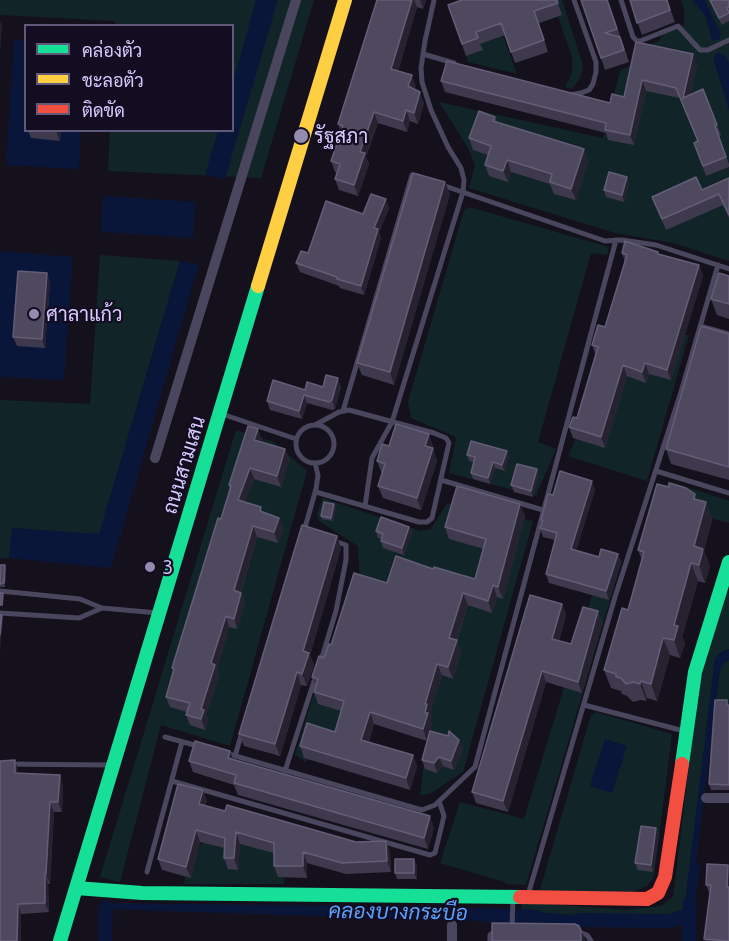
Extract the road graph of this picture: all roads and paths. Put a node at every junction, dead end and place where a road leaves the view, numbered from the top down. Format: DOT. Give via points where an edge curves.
graph roads {
  1 [pos="296,0"];
  2 [pos="345,0"];
  3 [pos="434,0"];
  4 [pos="574,0"];
  5 [pos="621,0"];
  6 [pos="729,40"];
  7 [pos="423,54"];
  8 [pos="456,63"];
  9 [pos="562,93"];
  10 [pos="422,178"];
  11 [pos="432,182"];
  12 [pos="463,192"];
  13 [pos="616,240"];
  14 [pos="718,265"];
  15 [pos="729,269"];
  16 [pos="700,326"];
  17 [pos="729,334"];
  18 [pos="343,411"];
  19 [pos="220,414"];
  20 [pos="392,422"];
  21 [pos="315,425"];
  22 [pos="296,439"];
  23 [pos="155,458"];
  24 [pos="315,463"];
  25 [pos="656,471"];
  26 [pos="441,480"];
  27 [pos="316,492"];
  28 [pos="729,493"];
  29 [pos="365,506"];
  30 [pos="543,510"];
  31 [pos="304,530"];
  32 [pos="314,534"];
  33 [pos="325,538"];
  34 [pos="301,539"];
  35 [pos="729,562"];
  36 [pos="0,591"];
  37 [pos="102,609"];
  38 [pos="0,613"];
  39 [pos="160,613"];
  40 [pos="584,705"];
  41 [pos="245,722"];
  42 [pos="686,732"];
  43 [pos="165,737"];
  44 [pos="182,742"];
  45 [pos="203,748"];
  46 [pos="214,750"];
  47 [pos="235,756"];
  48 [pos="0,764"];
  49 [pos="114,765"];
  50 [pos="285,771"];
  51 [pos="172,781"];
  52 [pos="706,798"];
  53 [pos="729,798"];
  54 [pos="439,801"];
  55 [pos="147,872"];
  56 [pos="76,888"];
  57 [pos="518,901"];
  58 [pos="512,924"];
  59 [pos="452,925"];
  60 [pos="523,928"];
  61 [pos="570,931"];
  62 [pos="60,941"];
  63 [pos="452,941"];
  64 [pos="490,941"];
  65 [pos="591,941"];
  1 -- 23 [label="street"];
  2 -- 19 [label="main road, ถนนสามเสน"];
  3 -- 7 [label="lane"];
  4 -- 9 [label="lane" via="596,72 589,90"];
  5 -- 6 [label="lane" via="637,40 678,26 700,50"];
  7 -- 8 [label="lane"];
  7 -- 12 [label="lane" via="422,82 431,110 461,168"];
  10 -- 18 [label="lane" via="412,175"];
  11 -- 12 [label="lane"];
  12 -- 13 [label="lane" via="605,241"];
  12 -- 20 [label="lane"];
  13 -- 14 [label="lane" via="656,245"];
  13 -- 30 [label="lane"];
  14 -- 15 [label="lane"];
  14 -- 16 [label="lane"];
  16 -- 17 [label="lane"];
  16 -- 25 [label="lane"];
  18 -- 20 [label="lane"];
  18 -- 21 [label="lane"];
  19 -- 22 [label="lane"];
  19 -- 39 [label="main road, ถนนสามเสน"];
  20 -- 26 [label="lane" via="446,438 449,443"];
  20 -- 29 [label="lane" via="372,458"];
  21 -- 22 [label="lane" via="303,429"];
  21 -- 24 [label="lane" via="331,434 334,446 329,457"];
  22 -- 24 [label="lane" via="300,457"];
  24 -- 27 [label="lane"];
  25 -- 28 [label="lane"];
  25 -- 40 [label="lane"];
  26 -- 29 [label="lane" via="432,518 427,522"];
  26 -- 30 [label="lane"];
  27 -- 29 [label="lane"];
  27 -- 31 [label="lane"];
  30 -- 54 [label="lane" via="475,767"];
  31 -- 32 [label="lane"];
  31 -- 34 [label="lane"];
  33 -- 50 [label="lane" via="346,545 346,560 336,611"];
  35 -- 42 [label="main road" via="695,672"];
  36 -- 37 [label="lane" via="80,599"];
  37 -- 38 [label="lane" via="79,618"];
  37 -- 39 [label="lane"];
  39 -- 49 [label="main road, ถนนสามเสน"];
  40 -- 42 [label="lane"];
  40 -- 57 [label="lane"];
  41 -- 47 [label="lane"];
  42 -- 57 [label="main road" via="665,877 658,893 647,899"];
  43 -- 44 [label="lane"];
  44 -- 45 [label="lane"];
  44 -- 51 [label="lane"];
  46 -- 47 [label="lane"];
  47 -- 50 [label="lane"];
  48 -- 49 [label="lane"];
  49 -- 56 [label="main road, ถนนสามเสน"];
  50 -- 54 [label="lane" via="422,810"];
  51 -- 54 [label="lane" via="430,855 435,853 444,816"];
  51 -- 55 [label="lane"];
  52 -- 53 [label="street"];
  56 -- 57 [label="main road" via="142,893"];
  56 -- 62 [label="main road, ถนนสามเสน"];
  57 -- 58 [label="lane"];
  58 -- 60 [label="lane"];
  58 -- 64 [label="lane" via="493,931"];
  59 -- 63 [label="street"];
  61 -- 65 [label="lane" via="581,932"];
}
